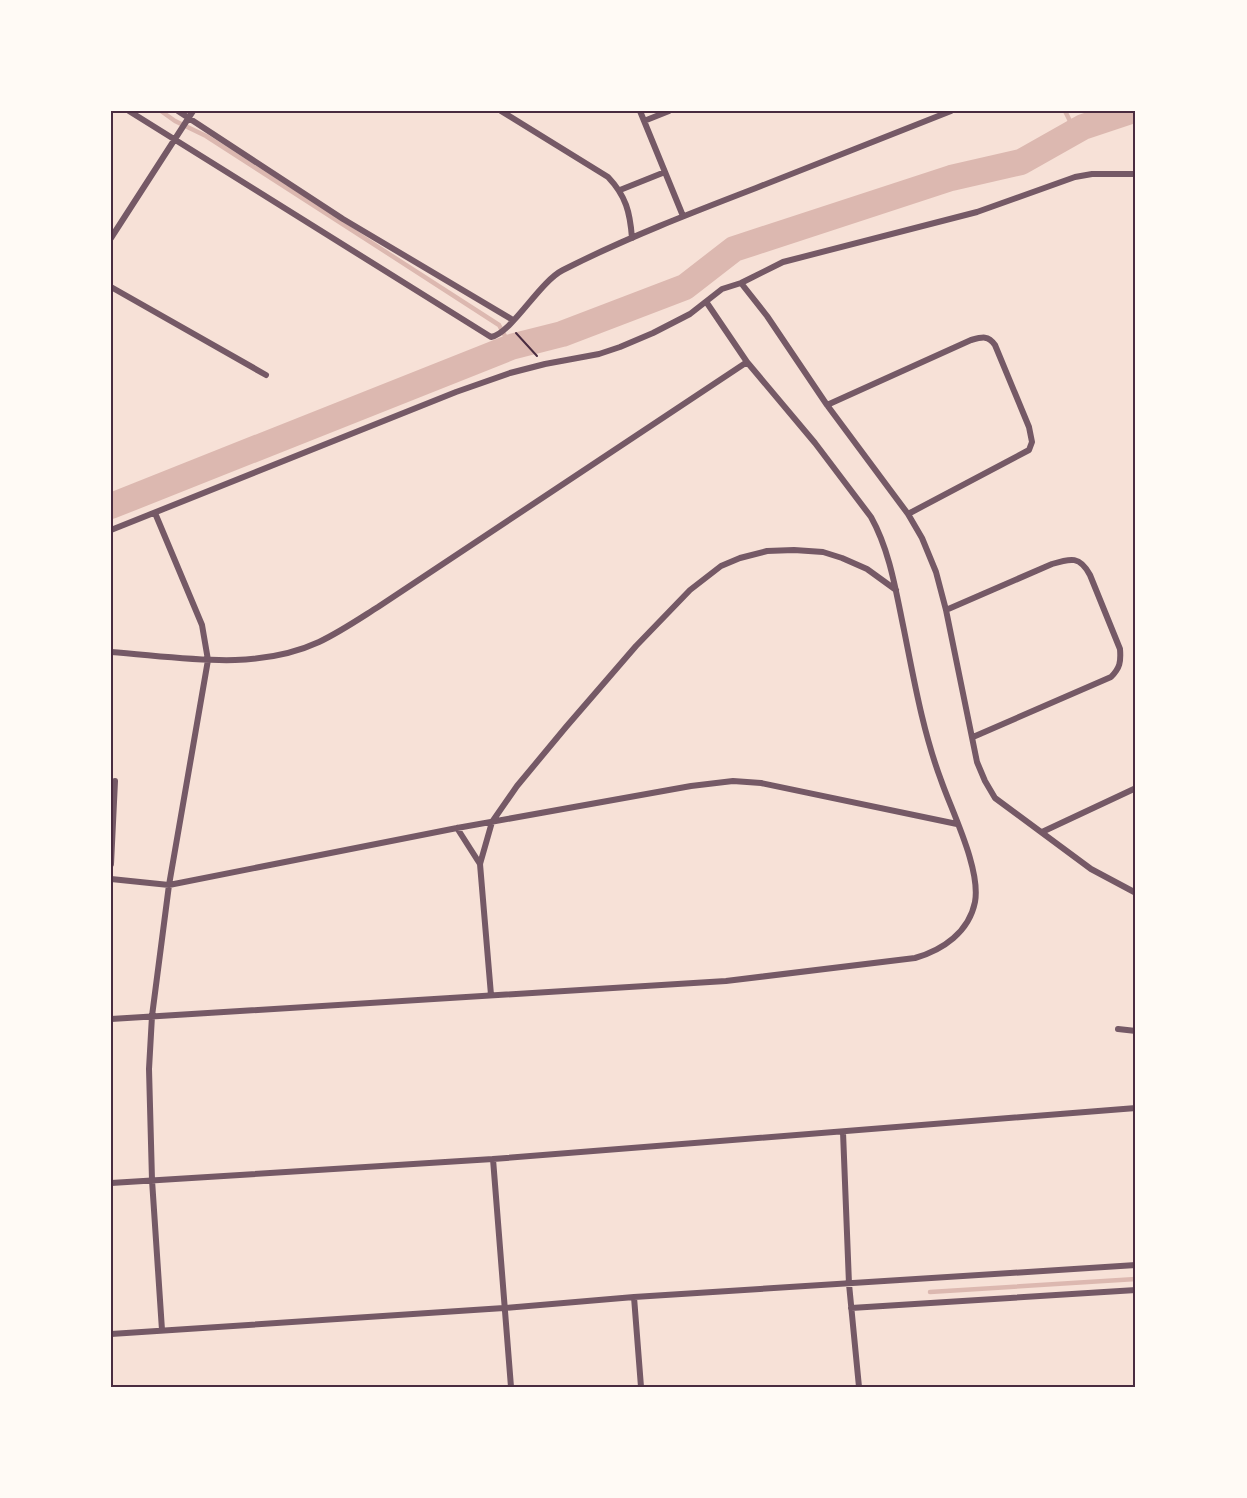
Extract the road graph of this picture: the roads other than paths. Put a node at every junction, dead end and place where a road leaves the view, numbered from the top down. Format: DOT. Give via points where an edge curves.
graph roads {
  1 [pos="129,111"];
  2 [pos="178,111"];
  3 [pos="193,111"];
  4 [pos="501,111"];
  5 [pos="640,111"];
  6 [pos="669,111"];
  7 [pos="951,111"];
  8 [pos="187,121"];
  9 [pos="644,121"];
  10 [pos="176,138"];
  11 [pos="665,172"];
  12 [pos="1136,174"];
  13 [pos="620,190"];
  14 [pos="683,216"];
  15 [pos="111,238"];
  16 [pos="632,238"];
  17 [pos="741,284"];
  18 [pos="111,287"];
  19 [pos="706,303"];
  20 [pos="513,320"];
  21 [pos="747,362"];
  22 [pos="266,375"];
  23 [pos="827,405"];
  24 [pos="155,513"];
  25 [pos="908,514"];
  26 [pos="111,530"];
  27 [pos="896,590"];
  28 [pos="946,610"];
  29 [pos="111,652"];
  30 [pos="208,660"];
  31 [pos="972,737"];
  32 [pos="115,781"];
  33 [pos="1136,788"];
  34 [pos="492,822"];
  35 [pos="957,824"];
  36 [pos="457,828"];
  37 [pos="1042,832"];
  38 [pos="111,864"];
  39 [pos="480,864"];
  40 [pos="111,879"];
  41 [pos="170,885"];
  42 [pos="1136,893"];
  43 [pos="491,995"];
  44 [pos="152,1017"];
  45 [pos="111,1019"];
  46 [pos="1118,1029"];
  47 [pos="1136,1031"];
  48 [pos="1136,1107"];
  49 [pos="843,1132"];
  50 [pos="493,1159"];
  51 [pos="152,1180"];
  52 [pos="111,1183"];
  53 [pos="1136,1265"];
  54 [pos="849,1284"];
  55 [pos="1136,1290"];
  56 [pos="634,1297"];
  57 [pos="504,1308"];
  58 [pos="851,1308"];
  59 [pos="162,1330"];
  60 [pos="111,1334"];
  61 [pos="511,1387"];
  62 [pos="641,1387"];
  63 [pos="859,1387"];
  1 -- 10 [label="street"];
  2 -- 8 [label="street"];
  3 -- 8 [label="street"];
  4 -- 13 [label="street" via="608,177"];
  5 -- 9 [label="street"];
  6 -- 9 [label="street"];
  7 -- 14 [label="street"];
  8 -- 10 [label="street"];
  8 -- 20 [label="street"];
  9 -- 11 [label="street"];
  10 -- 15 [label="street"];
  10 -- 20 [label="street" via="488,337 510,327"];
  11 -- 13 [label="street"];
  11 -- 14 [label="street"];
  12 -- 17 [label="street" via="1075,177 977,212 783,262"];
  13 -- 16 [label="street"];
  14 -- 16 [label="street"];
  16 -- 20 [label="street" via="560,271"];
  17 -- 19 [label="street" via="722,289"];
  17 -- 23 [label="street"];
  18 -- 22 [label="street"];
  19 -- 21 [label="street"];
  19 -- 24 [label="street" via="620,347 510,373 456,392"];
  21 -- 27 [label="street" via="871,517"];
  21 -- 30 [label="street" via="336,633 317,643 266,658"];
  23 -- 25 [label="street"];
  23 -- 25 [label="street" via="971,340 991,339 1029,427 1029,450"];
  24 -- 26 [label="street"];
  24 -- 30 [label="street" via="202,626"];
  25 -- 28 [label="street" via="930,556"];
  27 -- 34 [label="street" via="867,569 823,552 766,551 721,566 690,590 636,646 517,786"];
  27 -- 35 [label="street" via="926,730"];
  28 -- 31 [label="street"];
  28 -- 31 [label="street" via="1052,564 1077,560 1090,575 1120,650 1118,670 1111,676"];
  29 -- 30 [label="street"];
  30 -- 41 [label="street"];
  31 -- 37 [label="street" via="977,762 995,798"];
  32 -- 38 [label="street"];
  33 -- 37 [label="street"];
  34 -- 35 [label="street" via="733,781 761,783"];
  34 -- 36 [label="street"];
  34 -- 39 [label="street"];
  35 -- 43 [label="street" via="972,868 972,914 951,941 930,954 901,961 726,981"];
  36 -- 39 [label="street"];
  36 -- 41 [label="street"];
  37 -- 42 [label="street" via="1091,869"];
  39 -- 43 [label="street"];
  40 -- 41 [label="street"];
  41 -- 44 [label="street"];
  43 -- 44 [label="street"];
  44 -- 45 [label="street"];
  44 -- 51 [label="street"];
  46 -- 47 [label="street"];
  48 -- 49 [label="street"];
  49 -- 50 [label="street"];
  49 -- 54 [label="street"];
  50 -- 51 [label="street"];
  50 -- 57 [label="street"];
  51 -- 52 [label="street"];
  51 -- 59 [label="street"];
  53 -- 54 [label="street"];
  54 -- 56 [label="street"];
  54 -- 58 [label="street"];
  55 -- 58 [label="street"];
  56 -- 57 [label="street"];
  56 -- 62 [label="street"];
  57 -- 59 [label="street"];
  57 -- 61 [label="street"];
  58 -- 63 [label="street"];
  59 -- 60 [label="street"];
}
